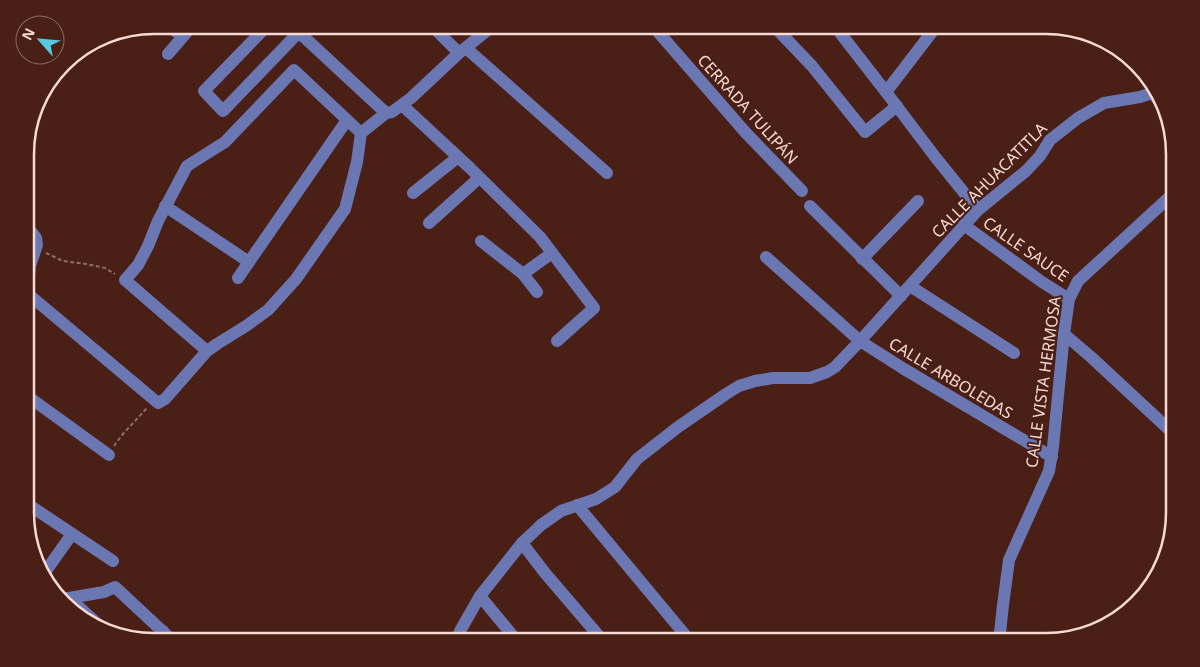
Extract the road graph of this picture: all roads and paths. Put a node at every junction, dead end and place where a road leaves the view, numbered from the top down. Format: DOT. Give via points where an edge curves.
graph roads {
  1 [pos="180,34"];
  2 [pos="259,34"];
  3 [pos="290,34"];
  4 [pos="301,34"];
  5 [pos="442,34"];
  6 [pos="482,34"];
  7 [pos="660,34"];
  8 [pos="782,34"];
  9 [pos="841,34"];
  10 [pos="930,34"];
  11 [pos="183,36"];
  12 [pos="462,50"];
  13 [pos="168,54"];
  14 [pos="886,92"];
  15 [pos="1151,96"];
  16 [pos="402,105"];
  17 [pos="897,106"];
  18 [pos="386,114"];
  19 [pos="347,120"];
  20 [pos="361,133"];
  21 [pos="458,157"];
  22 [pos="606,173"];
  23 [pos="479,178"];
  24 [pos="802,191"];
  25 [pos="412,193"];
  26 [pos="1166,200"];
  27 [pos="918,201"];
  28 [pos="166,206"];
  29 [pos="810,206"];
  30 [pos="978,210"];
  31 [pos="428,223"];
  32 [pos="964,225"];
  33 [pos="34,235"];
  34 [pos="481,241"];
  35 [pos="37,245"];
  36 [pos="552,253"];
  37 [pos="34,254"];
  38 [pos="766,257"];
  39 [pos="862,258"];
  40 [pos="249,262"];
  41 [pos="523,274"];
  42 [pos="238,278"];
  43 [pos="124,280"];
  44 [pos="910,286"];
  45 [pos="537,292"];
  46 [pos="901,296"];
  47 [pos="34,299"];
  48 [pos="1069,299"];
  49 [pos="1064,334"];
  50 [pos="557,341"];
  51 [pos="860,341"];
  52 [pos="207,351"];
  53 [pos="1014,353"];
  54 [pos="34,401"];
  55 [pos="158,403"];
  56 [pos="1166,428"];
  57 [pos="109,455"];
  58 [pos="1052,457"];
  59 [pos="577,505"];
  60 [pos="34,508"];
  61 [pos="72,534"];
  62 [pos="522,543"];
  63 [pos="113,561"];
  64 [pos="48,569"];
  65 [pos="480,596"];
  66 [pos="68,597"];
  67 [pos="163,631"];
  68 [pos="459,633"];
  69 [pos="511,633"];
  70 [pos="596,633"];
  71 [pos="684,633"];
  72 [pos="1001,633"];
  1 -- 11 [label="street"];
  2 -- 3 [label="street" via="204,91 223,111"];
  4 -- 18 [label="street"];
  5 -- 12 [label="street"];
  6 -- 12 [label="street"];
  7 -- 24 [label="street, CERRADA TULIPÁN" via="746,133"];
  8 -- 17 [label="street" via="865,132"];
  9 -- 14 [label="street"];
  10 -- 14 [label="street"];
  11 -- 13 [label="street"];
  12 -- 16 [label="street"];
  12 -- 22 [label="street"];
  14 -- 17 [label="street"];
  15 -- 30 [label="street, CALLE AHUACATITLA" via="1104,103 1078,118 1050,140 1026,171"];
  16 -- 18 [label="street"];
  16 -- 21 [label="street"];
  17 -- 30 [label="street"];
  18 -- 20 [label="street"];
  19 -- 20 [label="street"];
  19 -- 28 [label="street" via="294,70 226,142 187,166"];
  19 -- 40 [label="street"];
  20 -- 52 [label="street" via="345,209 296,279 268,310"];
  21 -- 23 [label="street"];
  21 -- 25 [label="street"];
  23 -- 31 [label="street"];
  23 -- 36 [label="street" via="540,237"];
  26 -- 48 [label="street, CALLE VISTA HERMOSA" via="1078,281"];
  27 -- 39 [label="street"];
  28 -- 40 [label="street"];
  28 -- 43 [label="street" via="138,265"];
  29 -- 39 [label="street"];
  30 -- 32 [label="street, CALLE AHUACATITLA"];
  32 -- 44 [label="street, CALLE AHUACATITLA"];
  32 -- 48 [label="street, CALLE SAUCE"];
  33 -- 35 [label="street"];
  34 -- 41 [label="street"];
  35 -- 37 [label="street"];
  35 -- 43 [label="path" via="63,262 105,268"];
  36 -- 41 [label="street"];
  36 -- 50 [label="street" via="594,308"];
  38 -- 51 [label="street, CALLE ARBOLEDAS"];
  39 -- 46 [label="street"];
  40 -- 42 [label="street"];
  41 -- 45 [label="street"];
  43 -- 52 [label="street"];
  44 -- 46 [label="street, CALLE AHUACATITLA"];
  44 -- 53 [label="street"];
  46 -- 51 [label="street, CALLE AHUACATITLA"];
  47 -- 55 [label="street"];
  48 -- 49 [label="street, CALLE VISTA HERMOSA"];
  49 -- 56 [label="street"];
  49 -- 58 [label="street, CALLE VISTA HERMOSA"];
  51 -- 58 [label="street, CALLE ARBOLEDAS"];
  51 -- 59 [label="street, CALLE AHUACATITLA" via="827,372 810,378 772,378 739,386 644,454 615,488"];
  52 -- 55 [label="street"];
  54 -- 57 [label="street"];
  55 -- 57 [label="path" via="145,409"];
  58 -- 72 [label="street, CALLE VISTA HERMOSA" via="1009,560"];
  59 -- 62 [label="street" via="551,517"];
  59 -- 71 [label="street"];
  60 -- 61 [label="street"];
  61 -- 63 [label="street"];
  61 -- 64 [label="street"];
  62 -- 65 [label="street"];
  62 -- 70 [label="street"];
  65 -- 68 [label="street"];
  65 -- 69 [label="street"];
  66 -- 67 [label="street" via="118,588"];
}
